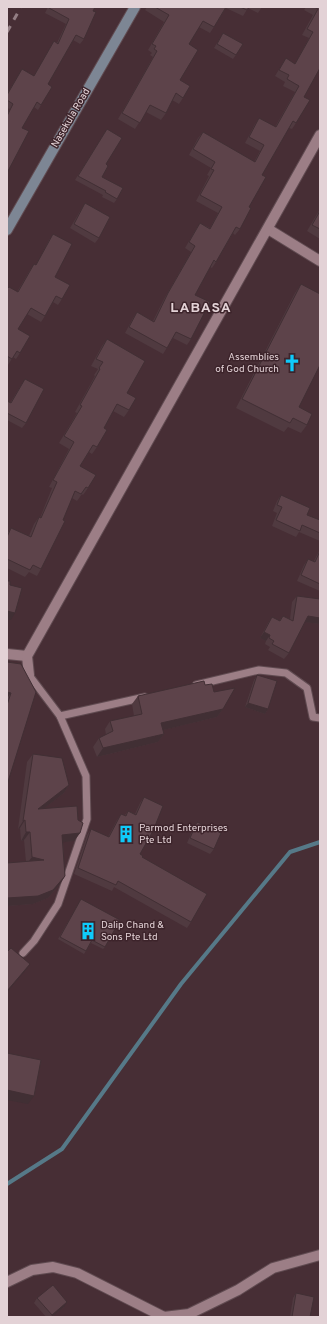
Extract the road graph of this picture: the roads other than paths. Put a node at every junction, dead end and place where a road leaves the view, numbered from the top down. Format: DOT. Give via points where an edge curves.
graph roads {
  1 [pos="135,7"];
  2 [pos="320,135"];
  3 [pos="268,229"];
  4 [pos="7,230"];
  5 [pos="320,261"];
  6 [pos="7,654"];
  7 [pos="27,656"];
  8 [pos="29,675"];
  9 [pos="190,686"];
  10 [pos="152,695"];
  11 [pos="60,716"];
  12 [pos="320,718"];
  13 [pos="23,952"];
  14 [pos="320,1255"];
  15 [pos="7,1282"];
  1 -- 4 [label="main road, Nasekula Road"];
  2 -- 3 [label="street"];
  3 -- 5 [label="street"];
  3 -- 7 [label="street"];
  6 -- 7 [label="street"];
  7 -- 8 [label="street"];
  8 -- 11 [label="lane"];
  9 -- 12 [label="lane" via="259,670 286,673 306,688 313,717"];
  10 -- 11 [label="lane"];
  11 -- 13 [label="lane" via="86,776 87,819 58,904 34,941"];
  14 -- 15 [label="street" via="273,1268 238,1290 189,1314 164,1317 77,1273 53,1267 32,1270"];
}
